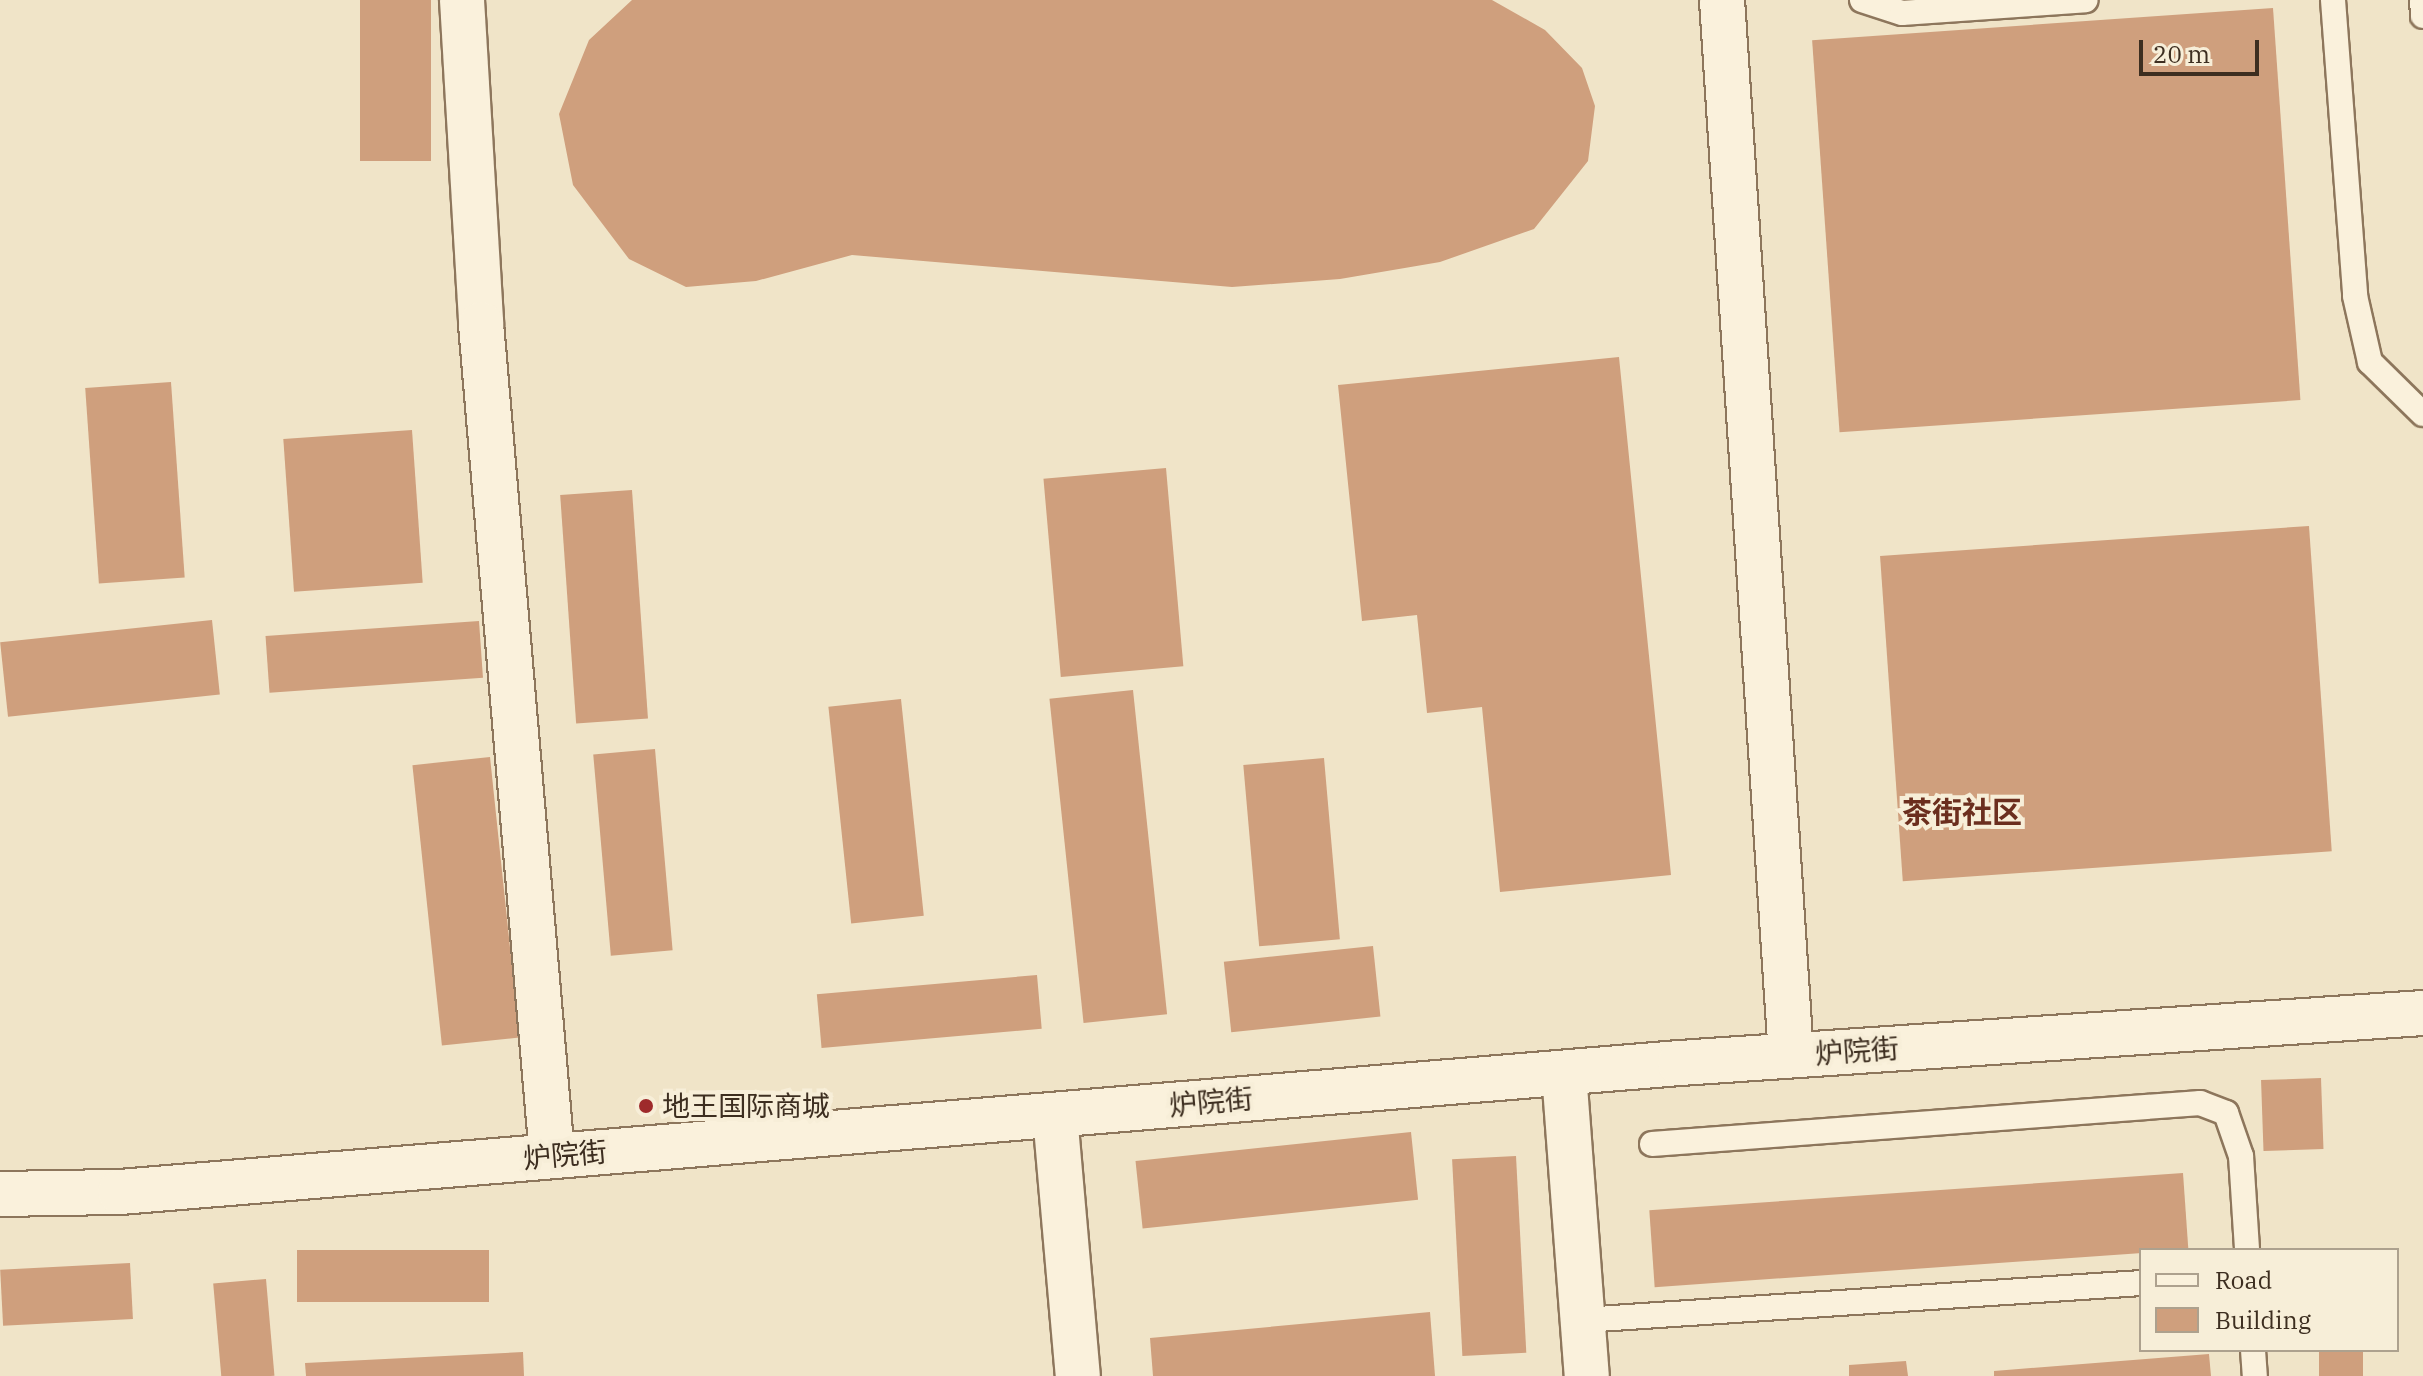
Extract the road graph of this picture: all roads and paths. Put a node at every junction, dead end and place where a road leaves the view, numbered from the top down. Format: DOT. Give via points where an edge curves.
graph roads {
  1 [pos="462,0"];
  2 [pos="1722,0"];
  3 [pos="1862,0"];
  4 [pos="2086,0"];
  5 [pos="2333,0"];
  6 [pos="2422,0"];
  7 [pos="2423,16"];
  8 [pos="2423,414"];
  9 [pos="2423,1013"];
  10 [pos="1791,1055"];
  11 [pos="1564,1073"];
  12 [pos="1055,1115"];
  13 [pos="1652,1144"];
  14 [pos="552,1156"];
  15 [pos="0,1194"];
  16 [pos="2247,1248"];
  17 [pos="2139,1283"];
  18 [pos="1583,1320"];
  19 [pos="2253,1352"];
  20 [pos="1078,1376"];
  21 [pos="1587,1376"];
  22 [pos="2255,1376"];
  1 -- 14 [label="street" via="481,324"];
  2 -- 10 [label="street"];
  3 -- 4 [label="lane" via="1902,13"];
  5 -- 8 [label="lane" via="2355,296 2370,362"];
  6 -- 7 [label="lane"];
  9 -- 10 [label="street, 炉院街"];
  10 -- 11 [label="street, 炉院街"];
  11 -- 12 [label="street, 炉院街"];
  11 -- 18 [label="street"];
  12 -- 14 [label="street, 炉院街"];
  12 -- 20 [label="street"];
  13 -- 16 [label="lane" via="2200,1103 2226,1113 2241,1156"];
  14 -- 15 [label="street, 炉院街" via="120,1192"];
  17 -- 18 [label="lane"];
  18 -- 21 [label="street"];
  19 -- 22 [label="lane"];
}
